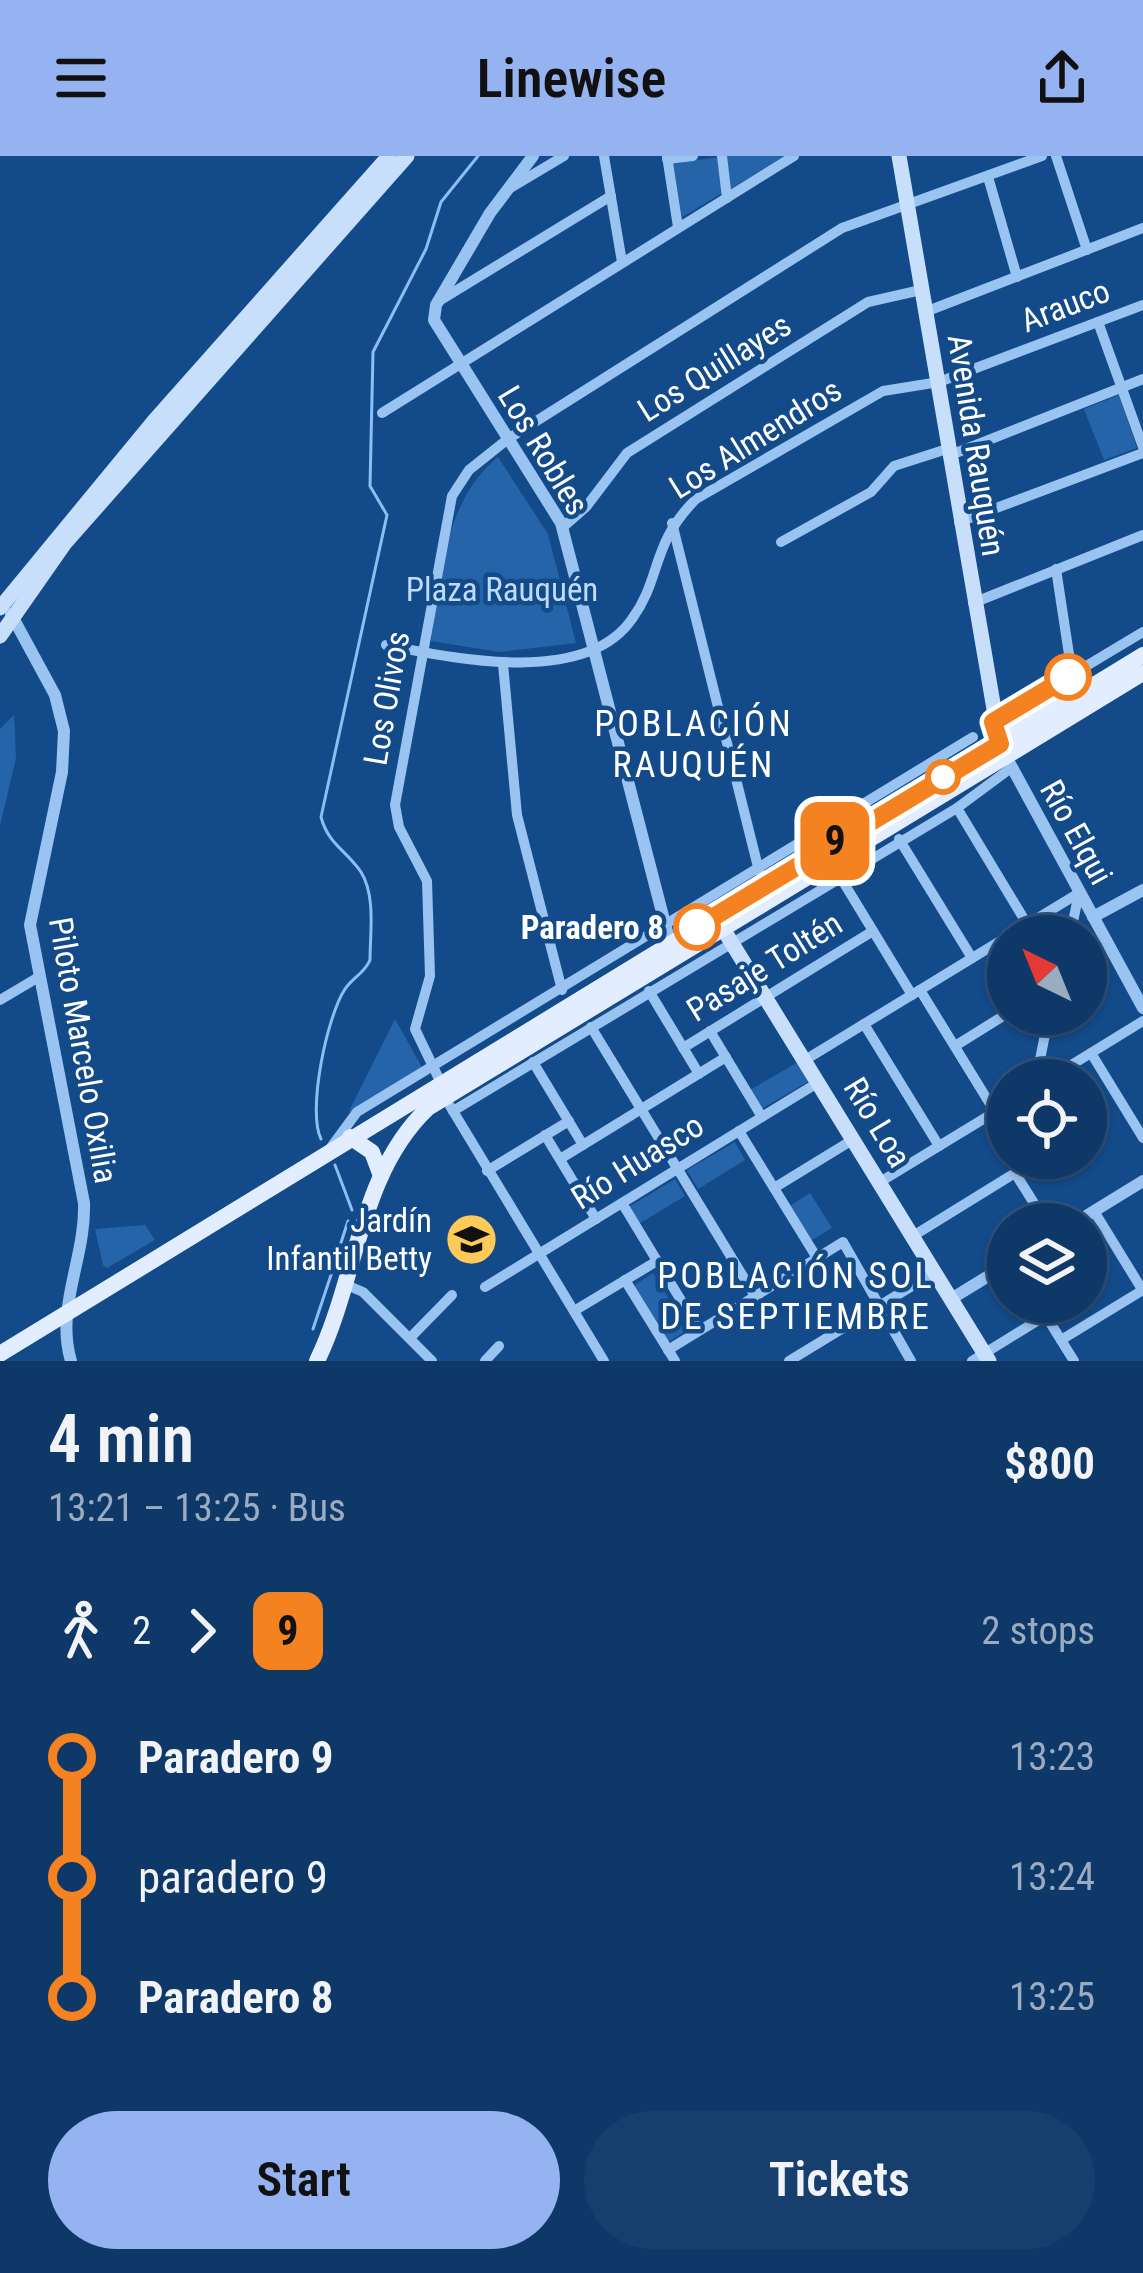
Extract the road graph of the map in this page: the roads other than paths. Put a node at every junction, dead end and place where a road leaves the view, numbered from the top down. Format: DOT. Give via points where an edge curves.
graph roads {
  1 [pos="389,156"];
  2 [pos="407,156"];
  3 [pos="532,156"];
  4 [pos="563,156"];
  5 [pos="604,156"];
  6 [pos="693,156"];
  7 [pos="722,156"];
  8 [pos="794,156"];
  9 [pos="899,156"];
  10 [pos="1042,156"];
  11 [pos="1056,156"];
  12 [pos="667,158"];
  13 [pos="1025,159"];
  14 [pos="988,177"];
  15 [pos="512,187"];
  16 [pos="611,196"];
  17 [pos="727,198"];
  18 [pos="907,206"];
  19 [pos="678,227"];
  20 [pos="1143,228"];
  21 [pos="1087,250"];
  22 [pos="622,262"];
  23 [pos="1017,277"];
  24 [pos="921,290"];
  25 [pos="439,301"];
  26 [pos="1143,304"];
  27 [pos="925,312"];
  28 [pos="1098,322"];
  29 [pos="460,365"];
  30 [pos="1143,379"];
  31 [pos="938,382"];
  32 [pos="1122,388"];
  33 [pos="382,413"];
  34 [pos="508,439"];
  35 [pos="1143,450"];
  36 [pos="948,452"];
  37 [pos="959,521"];
  38 [pos="672,523"];
  39 [pos="562,528"];
  40 [pos="1143,535"];
  41 [pos="781,542"];
  42 [pos="1055,568"];
  43 [pos="973,603"];
  44 [pos="4,606"];
  45 [pos="1143,632"];
  46 [pos="0,636"];
  47 [pos="386,645"];
  48 [pos="590,648"];
  49 [pos="422,652"];
  50 [pos="1143,655"];
  51 [pos="503,664"];
  52 [pos="1143,673"];
  53 [pos="1072,674"];
  54 [pos="993,722"];
  55 [pos="973,737"];
  56 [pos="1005,756"];
  57 [pos="957,808"];
  58 [pos="899,839"];
  59 [pos="839,875"];
  60 [pos="762,876"];
  61 [pos="1143,890"];
  62 [pos="1079,892"];
  63 [pos="1022,915"];
  64 [pos="1042,915"];
  65 [pos="1074,915"];
  66 [pos="1092,915"];
  67 [pos="1097,915"];
  68 [pos="724,928"];
  69 [pos="873,931"];
  70 [pos="666,935"];
  71 [pos="1107,942"];
  72 [pos="987,949"];
  73 [pos="972,958"];
  74 [pos="37,978"];
  75 [pos="649,991"];
  76 [pos="916,992"];
  77 [pos="565,997"];
  78 [pos="766,997"];
  79 [pos="0,1000"];
  80 [pos="1143,1008"];
  81 [pos="1143,1021"];
  82 [pos="864,1024"];
  83 [pos="594,1025"];
  84 [pos="987,1026"];
  85 [pos="710,1031"];
  86 [pos="955,1046"];
  87 [pos="683,1048"];
  88 [pos="1091,1053"];
  89 [pos="726,1057"];
  90 [pos="1081,1059"];
  91 [pos="805,1060"];
  92 [pos="533,1062"];
  93 [pos="699,1074"];
  94 [pos="819,1082"];
  95 [pos="443,1089"];
  96 [pos="987,1099"];
  97 [pos="644,1107"];
  98 [pos="762,1117"];
  99 [pos="987,1117"];
  100 [pos="569,1121"];
  101 [pos="739,1131"];
  102 [pos="545,1136"];
  103 [pos="350,1137"];
  104 [pos="1143,1138"];
  105 [pos="854,1139"];
  106 [pos="584,1144"];
  107 [pos="939,1146"];
  108 [pos="329,1150"];
  109 [pos="560,1159"];
  110 [pos="681,1167"];
  111 [pos="487,1171"];
  112 [pos="381,1177"];
  113 [pos="1005,1179"];
  114 [pos="1143,1181"];
  115 [pos="880,1183"];
  116 [pos="774,1188"];
  117 [pos="622,1203"];
  118 [pos="1107,1203"];
  119 [pos="596,1219"];
  120 [pos="1107,1232"];
  121 [pos="913,1236"];
  122 [pos="539,1253"];
  123 [pos="817,1258"];
  124 [pos="657,1261"];
  125 [pos="934,1272"];
  126 [pos="987,1277"];
  127 [pos="625,1280"];
  128 [pos="344,1283"];
  129 [pos="484,1287"];
  130 [pos="1143,1290"];
  131 [pos="758,1294"];
  132 [pos="452,1295"];
  133 [pos="951,1299"];
  134 [pos="878,1307"];
  135 [pos="574,1311"];
  136 [pos="65,1314"];
  137 [pos="1035,1323"];
  138 [pos="1050,1323"];
  139 [pos="1081,1323"];
  140 [pos="1084,1327"];
  141 [pos="699,1330"];
  142 [pos="410,1338"];
  143 [pos="1061,1340"];
  144 [pos="499,1346"];
  145 [pos="0,1354"];
  146 [pos="671,1355"];
  147 [pos="982,1358"];
  148 [pos="794,1360"];
  149 [pos="71,1361"];
  150 [pos="317,1361"];
  151 [pos="432,1361"];
  152 [pos="485,1361"];
  153 [pos="604,1361"];
  154 [pos="910,1361"];
  155 [pos="1074,1361"];
  1 -- 44 [label="main road" via="167,405"];
  2 -- 44 [label="main road"];
  3 -- 15 [label="street"];
  4 -- 15 [label="street"];
  5 -- 16 [label="street"];
  6 -- 12 [label="street"];
  7 -- 17 [label="street"];
  8 -- 17 [label="street"];
  9 -- 18 [label="main road, Avenida Rauquén"];
  10 -- 13 [label="street, Los Olivos"];
  11 -- 21 [label="street"];
  12 -- 19 [label="street"];
  13 -- 14 [label="street, Los Olivos"];
  14 -- 18 [label="street, Los Olivos"];
  14 -- 23 [label="street"];
  15 -- 25 [label="street"];
  16 -- 22 [label="street"];
  16 -- 25 [label="street"];
  17 -- 19 [label="street"];
  18 -- 24 [label="main road, Avenida Rauquén"];
  18 -- 34 [label="street, Los Olivos" via="842,228"];
  19 -- 22 [label="street"];
  20 -- 21 [label="street"];
  21 -- 23 [label="street"];
  22 -- 29 [label="street"];
  23 -- 27 [label="street"];
  24 -- 27 [label="main road, Avenida Rauquén"];
  24 -- 39 [label="street, Los Quillayes" via="863,304 627,453"];
  25 -- 29 [label="street, Los Robles" via="435,326"];
  26 -- 28 [label="street, Arauco"];
  27 -- 31 [label="main road, Avenida Rauquén"];
  28 -- 31 [label="street, Arauco"];
  28 -- 32 [label="street"];
  29 -- 33 [label="street"];
  29 -- 34 [label="street, Los Robles"];
  30 -- 32 [label="street"];
  31 -- 36 [label="main road, Avenida Rauquén"];
  31 -- 38 [label="street, Los Almendros" via="883,391 696,499"];
  32 -- 35 [label="street"];
  32 -- 36 [label="street"];
  34 -- 39 [label="street, Los Robles"];
  34 -- 49 [label="street, Los Olivos" via="469,470 452,496"];
  35 -- 37 [label="street"];
  36 -- 37 [label="main road, Avenida Rauquén"];
  36 -- 41 [label="street" via="894,466 871,493"];
  37 -- 43 [label="main road, Avenida Rauquén"];
  38 -- 48 [label="street, Los Almendros" via="632,620"];
  38 -- 60 [label="street"];
  39 -- 48 [label="street, Los Robles"];
  40 -- 42 [label="street"];
  42 -- 43 [label="street"];
  42 -- 53 [label="street"];
  43 -- 54 [label="main road, Avenida Rauquén"];
  44 -- 46 [label="main road"];
  44 -- 74 [label="street, Piloto Marcelo Oxilia" via="55,695 64,731 31,903"];
  45 -- 53 [label="street"];
  47 -- 49 [label="street, Los Almendros"];
  48 -- 51 [label="street, Los Almendros"];
  48 -- 70 [label="street, Los Robles"];
  49 -- 51 [label="street, Los Almendros"];
  49 -- 95 [label="street, Los Olivos" via="395,817 427,881 430,976 415,1022"];
  50 -- 56 [label="main road"];
  51 -- 77 [label="street" via="517,815"];
  52 -- 56 [label="main road"];
  53 -- 54 [label="street"];
  54 -- 56 [label="main road, Avenida Rauquén"];
  55 -- 60 [label="street"];
  56 -- 57 [label="street"];
  56 -- 60 [label="main road"];
  56 -- 62 [label="street, Río Elqui"];
  56 -- 68 [label="main road"];
  57 -- 58 [label="street"];
  57 -- 63 [label="street"];
  58 -- 59 [label="street"];
  58 -- 73 [label="street"];
  59 -- 68 [label="street"];
  59 -- 69 [label="street"];
  60 -- 68 [label="main road"];
  60 -- 70 [label="street"];
  61 -- 67 [label="street"];
  62 -- 64 [label="street"];
  62 -- 65 [label="street"];
  62 -- 66 [label="street, Río Elqui"];
  68 -- 70 [label="main road"];
  68 -- 75 [label="street"];
  68 -- 78 [label="main road, Río Loa"];
  68 -- 95 [label="main road"];
  69 -- 76 [label="street"];
  69 -- 78 [label="street, Pasaje Toltén"];
  70 -- 77 [label="main road"];
  71 -- 80 [label="street, Río Elqui"];
  72 -- 73 [label="street"];
  73 -- 76 [label="street"];
  74 -- 79 [label="street"];
  74 -- 136 [label="street, Piloto Marcelo Oxilia" via="84,1203"];
  75 -- 83 [label="street"];
  75 -- 87 [label="street"];
  76 -- 82 [label="street"];
  76 -- 86 [label="street"];
  77 -- 95 [label="main road"];
  78 -- 85 [label="street, Pasaje Toltén"];
  78 -- 91 [label="main road, Río Loa"];
  81 -- 88 [label="street"];
  82 -- 91 [label="street"];
  82 -- 107 [label="street"];
  83 -- 92 [label="street"];
  83 -- 97 [label="street"];
  84 -- 86 [label="street"];
  85 -- 87 [label="street, Pasaje Toltén"];
  85 -- 89 [label="street"];
  86 -- 96 [label="street"];
  87 -- 93 [label="street"];
  88 -- 90 [label="street"];
  88 -- 104 [label="street"];
  89 -- 93 [label="street"];
  89 -- 98 [label="street"];
  91 -- 94 [label="main road, Río Loa"];
  92 -- 95 [label="street"];
  92 -- 100 [label="street"];
  93 -- 97 [label="street"];
  94 -- 98 [label="street, Río Huasco"];
  94 -- 105 [label="main road, Río Loa"];
  95 -- 103 [label="main road"];
  95 -- 108 [label="street" via="357,1112"];
  95 -- 111 [label="street, Los Olivos"];
  95 -- 112 [label="main road" via="401,1138"];
  97 -- 106 [label="street"];
  97 -- 110 [label="street"];
  98 -- 101 [label="street, Río Huasco"];
  99 -- 107 [label="street"];
  100 -- 102 [label="street"];
  100 -- 106 [label="street"];
  101 -- 110 [label="street, Río Huasco"];
  101 -- 116 [label="street"];
  102 -- 109 [label="street"];
  102 -- 111 [label="street"];
  103 -- 108 [label="main road"];
  103 -- 112 [label="main road" via="372,1152"];
  105 -- 115 [label="main road, Río Loa"];
  105 -- 116 [label="street"];
  106 -- 109 [label="street"];
  107 -- 115 [label="street"];
  108 -- 136 [label="main road"];
  109 -- 119 [label="street"];
  110 -- 117 [label="street, Río Huasco"];
  110 -- 131 [label="street"];
  111 -- 122 [label="street, Los Olivos"];
  112 -- 128 [label="main road"];
  113 -- 121 [label="street"];
  114 -- 118 [label="street"];
  115 -- 121 [label="main road, Río Loa"];
  116 -- 123 [label="street"];
  117 -- 119 [label="street, Río Huasco"];
  117 -- 124 [label="street"];
  119 -- 122 [label="street, Río Huasco"];
  120 -- 130 [label="street"];
  121 -- 125 [label="main road, Río Loa"];
  122 -- 129 [label="street, Río Huasco"];
  122 -- 135 [label="street, Los Olivos"];
  123 -- 131 [label="street"];
  123 -- 134 [label="street" via="843,1242"];
  124 -- 127 [label="street"];
  124 -- 141 [label="street"];
  125 -- 133 [label="main road, Río Loa"];
  125 -- 134 [label="street"];
  126 -- 133 [label="street"];
  127 -- 135 [label="street"];
  127 -- 146 [label="street"];
  128 -- 142 [label="street"];
  128 -- 150 [label="main road"];
  130 -- 140 [label="street"];
  131 -- 141 [label="street"];
  132 -- 142 [label="street"];
  133 -- 147 [label="main road, Río Loa"];
  134 -- 148 [label="street"];
  134 -- 154 [label="street"];
  135 -- 153 [label="street, Los Olivos"];
  136 -- 145 [label="main road"];
  136 -- 149 [label="street"];
  137 -- 147 [label="street"];
  138 -- 143 [label="street"];
  139 -- 140 [label="street"];
  140 -- 143 [label="street"];
  141 -- 146 [label="street"];
  142 -- 151 [label="street"];
  143 -- 155 [label="street"];
  144 -- 152 [label="street"];
}
